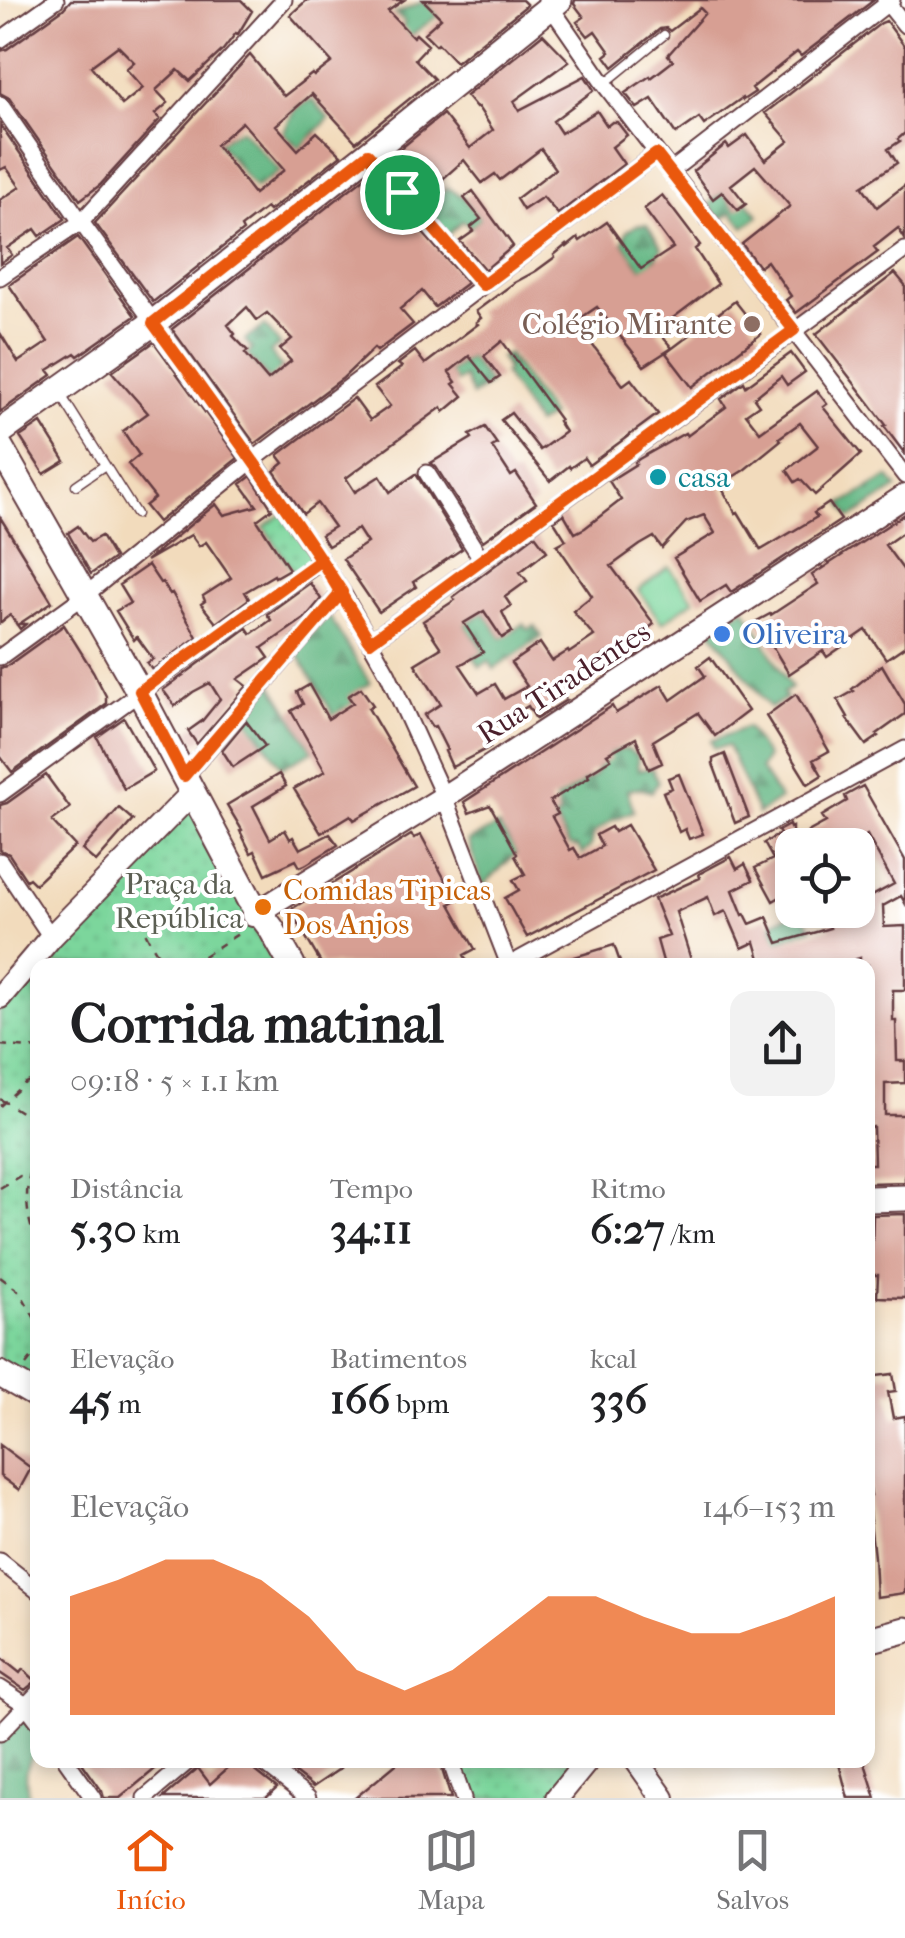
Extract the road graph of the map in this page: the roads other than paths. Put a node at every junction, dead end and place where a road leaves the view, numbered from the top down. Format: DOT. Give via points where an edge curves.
graph roads {
  1 [pos="56,0"];
  2 [pos="284,0"];
  3 [pos="888,1"];
  4 [pos="552,2"];
  5 [pos="905,25"];
  6 [pos="664,35"];
  7 [pos="0,40"];
  8 [pos="604,84"];
  9 [pos="0,104"];
  10 [pos="368,154"];
  11 [pos="656,154"];
  12 [pos="671,171"];
  13 [pos="82,222"];
  14 [pos="905,250"];
  15 [pos="0,277"];
  16 [pos="483,285"];
  17 [pos="153,323"];
  18 [pos="794,330"];
  19 [pos="58,392"];
  20 [pos="0,432"];
  21 [pos="0,447"];
  22 [pos="253,460"];
  23 [pos="105,465"];
  24 [pos="427,474"];
  25 [pos="905,476"];
  26 [pos="76,485"];
  27 [pos="905,496"];
  28 [pos="136,514"];
  29 [pos="321,560"];
  30 [pos="482,560"];
  31 [pos="342,592"];
  32 [pos="84,596"];
  33 [pos="370,642"];
  34 [pos="0,657"];
  35 [pos="140,691"];
  36 [pos="905,749"];
  37 [pos="188,785"];
  38 [pos="0,794"];
  39 [pos="444,797"];
  40 [pos="0,861"];
  41 [pos="250,914"];
  42 [pos="51,937"];
  43 [pos="33,958"];
  44 [pos="272,958"];
  45 [pos="288,958"];
  46 [pos="506,958"];
  47 [pos="522,958"];
  48 [pos="30,962"];
  49 [pos="0,997"];
  50 [pos="905,1198"];
  51 [pos="875,1199"];
  52 [pos="0,1374"];
  53 [pos="30,1391"];
  54 [pos="0,1561"];
  55 [pos="30,1585"];
  56 [pos="905,1630"];
  57 [pos="875,1638"];
  58 [pos="0,1688"];
  59 [pos="30,1698"];
  60 [pos="30,1701"];
  61 [pos="0,1733"];
  62 [pos="72,1768"];
  63 [pos="180,1768"];
  64 [pos="270,1768"];
  65 [pos="453,1768"];
  66 [pos="581,1768"];
  67 [pos="642,1768"];
  68 [pos="93,1798"];
  69 [pos="144,1798"];
  70 [pos="308,1798"];
  71 [pos="463,1798"];
  72 [pos="557,1798"];
  73 [pos="663,1798"];
  1 -- 7 [label="street"];
  2 -- 13 [label="street"];
  3 -- 5 [label="street"];
  3 -- 12 [label="street"];
  4 -- 8 [label="street"];
  4 -- 10 [label="main road"];
  6 -- 8 [label="lane"];
  8 -- 11 [label="street"];
  9 -- 13 [label="street"];
  10 -- 16 [label="street"];
  10 -- 17 [label="main road"];
  11 -- 12 [label="street"];
  11 -- 16 [label="street"];
  12 -- 18 [label="street"];
  13 -- 15 [label="street"];
  13 -- 17 [label="street"];
  14 -- 18 [label="street"];
  16 -- 22 [label="street"];
  17 -- 19 [label="main road"];
  17 -- 22 [label="street"];
  18 -- 25 [label="street"];
  18 -- 30 [label="street"];
  19 -- 20 [label="main road"];
  19 -- 23 [label="lane"];
  21 -- 32 [label="main road"];
  22 -- 29 [label="street"];
  22 -- 32 [label="street"];
  23 -- 26 [label="lane"];
  23 -- 28 [label="lane"];
  24 -- 30 [label="street"];
  27 -- 39 [label="street, Rua Tiradentes"];
  29 -- 31 [label="street"];
  29 -- 35 [label="street"];
  30 -- 33 [label="street"];
  31 -- 33 [label="street"];
  31 -- 37 [label="street"];
  32 -- 34 [label="street"];
  32 -- 35 [label="main road"];
  33 -- 39 [label="street"];
  35 -- 37 [label="main road"];
  35 -- 38 [label="street"];
  36 -- 47 [label="street"];
  37 -- 41 [label="main road"];
  37 -- 42 [label="street"];
  39 -- 41 [label="street, Rua Tiradentes"];
  39 -- 46 [label="street"];
  40 -- 42 [label="street"];
  41 -- 44 [label="main road"];
  41 -- 45 [label="main road" via="271,928"];
  42 -- 43 [label="street"];
  48 -- 49 [label="street"];
  50 -- 51 [label="main road"];
  52 -- 53 [label="main road"];
  54 -- 55 [label="street"];
  56 -- 57 [label="main road"];
  58 -- 59 [label="street"];
  60 -- 61 [label="street"];
  62 -- 68 [label="street"];
  63 -- 69 [label="street"];
  64 -- 70 [label="street"];
  65 -- 71 [label="street"];
  66 -- 72 [label="street"];
  67 -- 73 [label="street"];
}
